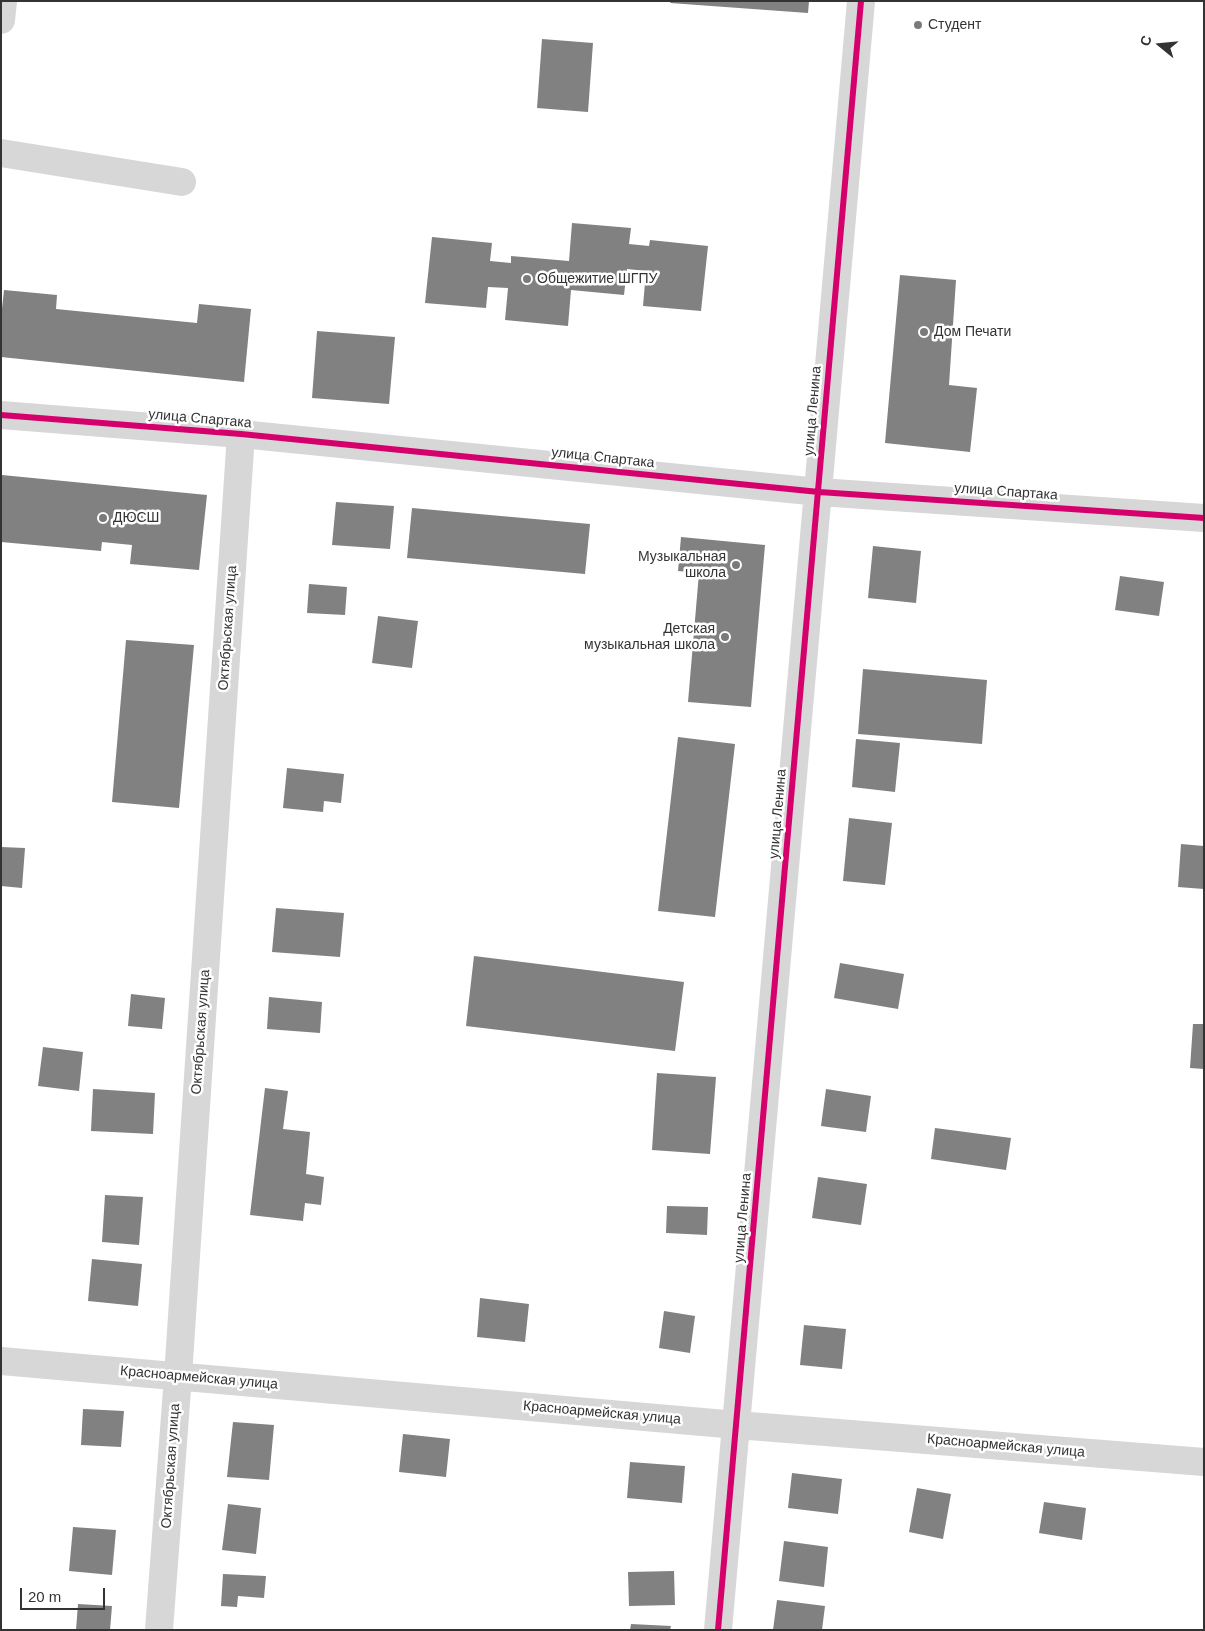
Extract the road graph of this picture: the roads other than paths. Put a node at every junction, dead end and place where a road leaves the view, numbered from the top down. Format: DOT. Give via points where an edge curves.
graph roads {
  1 [pos="3,1"];
  2 [pos="861,1"];
  3 [pos="1,20"];
  4 [pos="1,153"];
  5 [pos="182,182"];
  6 [pos="1,415"];
  7 [pos="241,434"];
  8 [pos="819,492"];
  9 [pos="1204,518"];
  10 [pos="1,1361"];
  11 [pos="178,1376"];
  12 [pos="737,1425"];
  13 [pos="1204,1462"];
  14 [pos="159,1630"];
  15 [pos="718,1630"];
  1 -- 3 [label="street"];
  2 -- 8 [label="street, улица Ленина"];
  4 -- 5 [label="street"];
  6 -- 7 [label="street, улица Спартака"];
  7 -- 8 [label="street, улица Спартака"];
  7 -- 11 [label="street, Октябрьская улица"];
  8 -- 9 [label="street, улица Спартака"];
  8 -- 12 [label="street, улица Ленина"];
  10 -- 11 [label="street, Красноармейская улица"];
  11 -- 12 [label="street, Красноармейская улица"];
  11 -- 14 [label="street, Октябрьская улица"];
  12 -- 13 [label="street, Красноармейская улица"];
  12 -- 15 [label="street, улица Ленина"];
}
